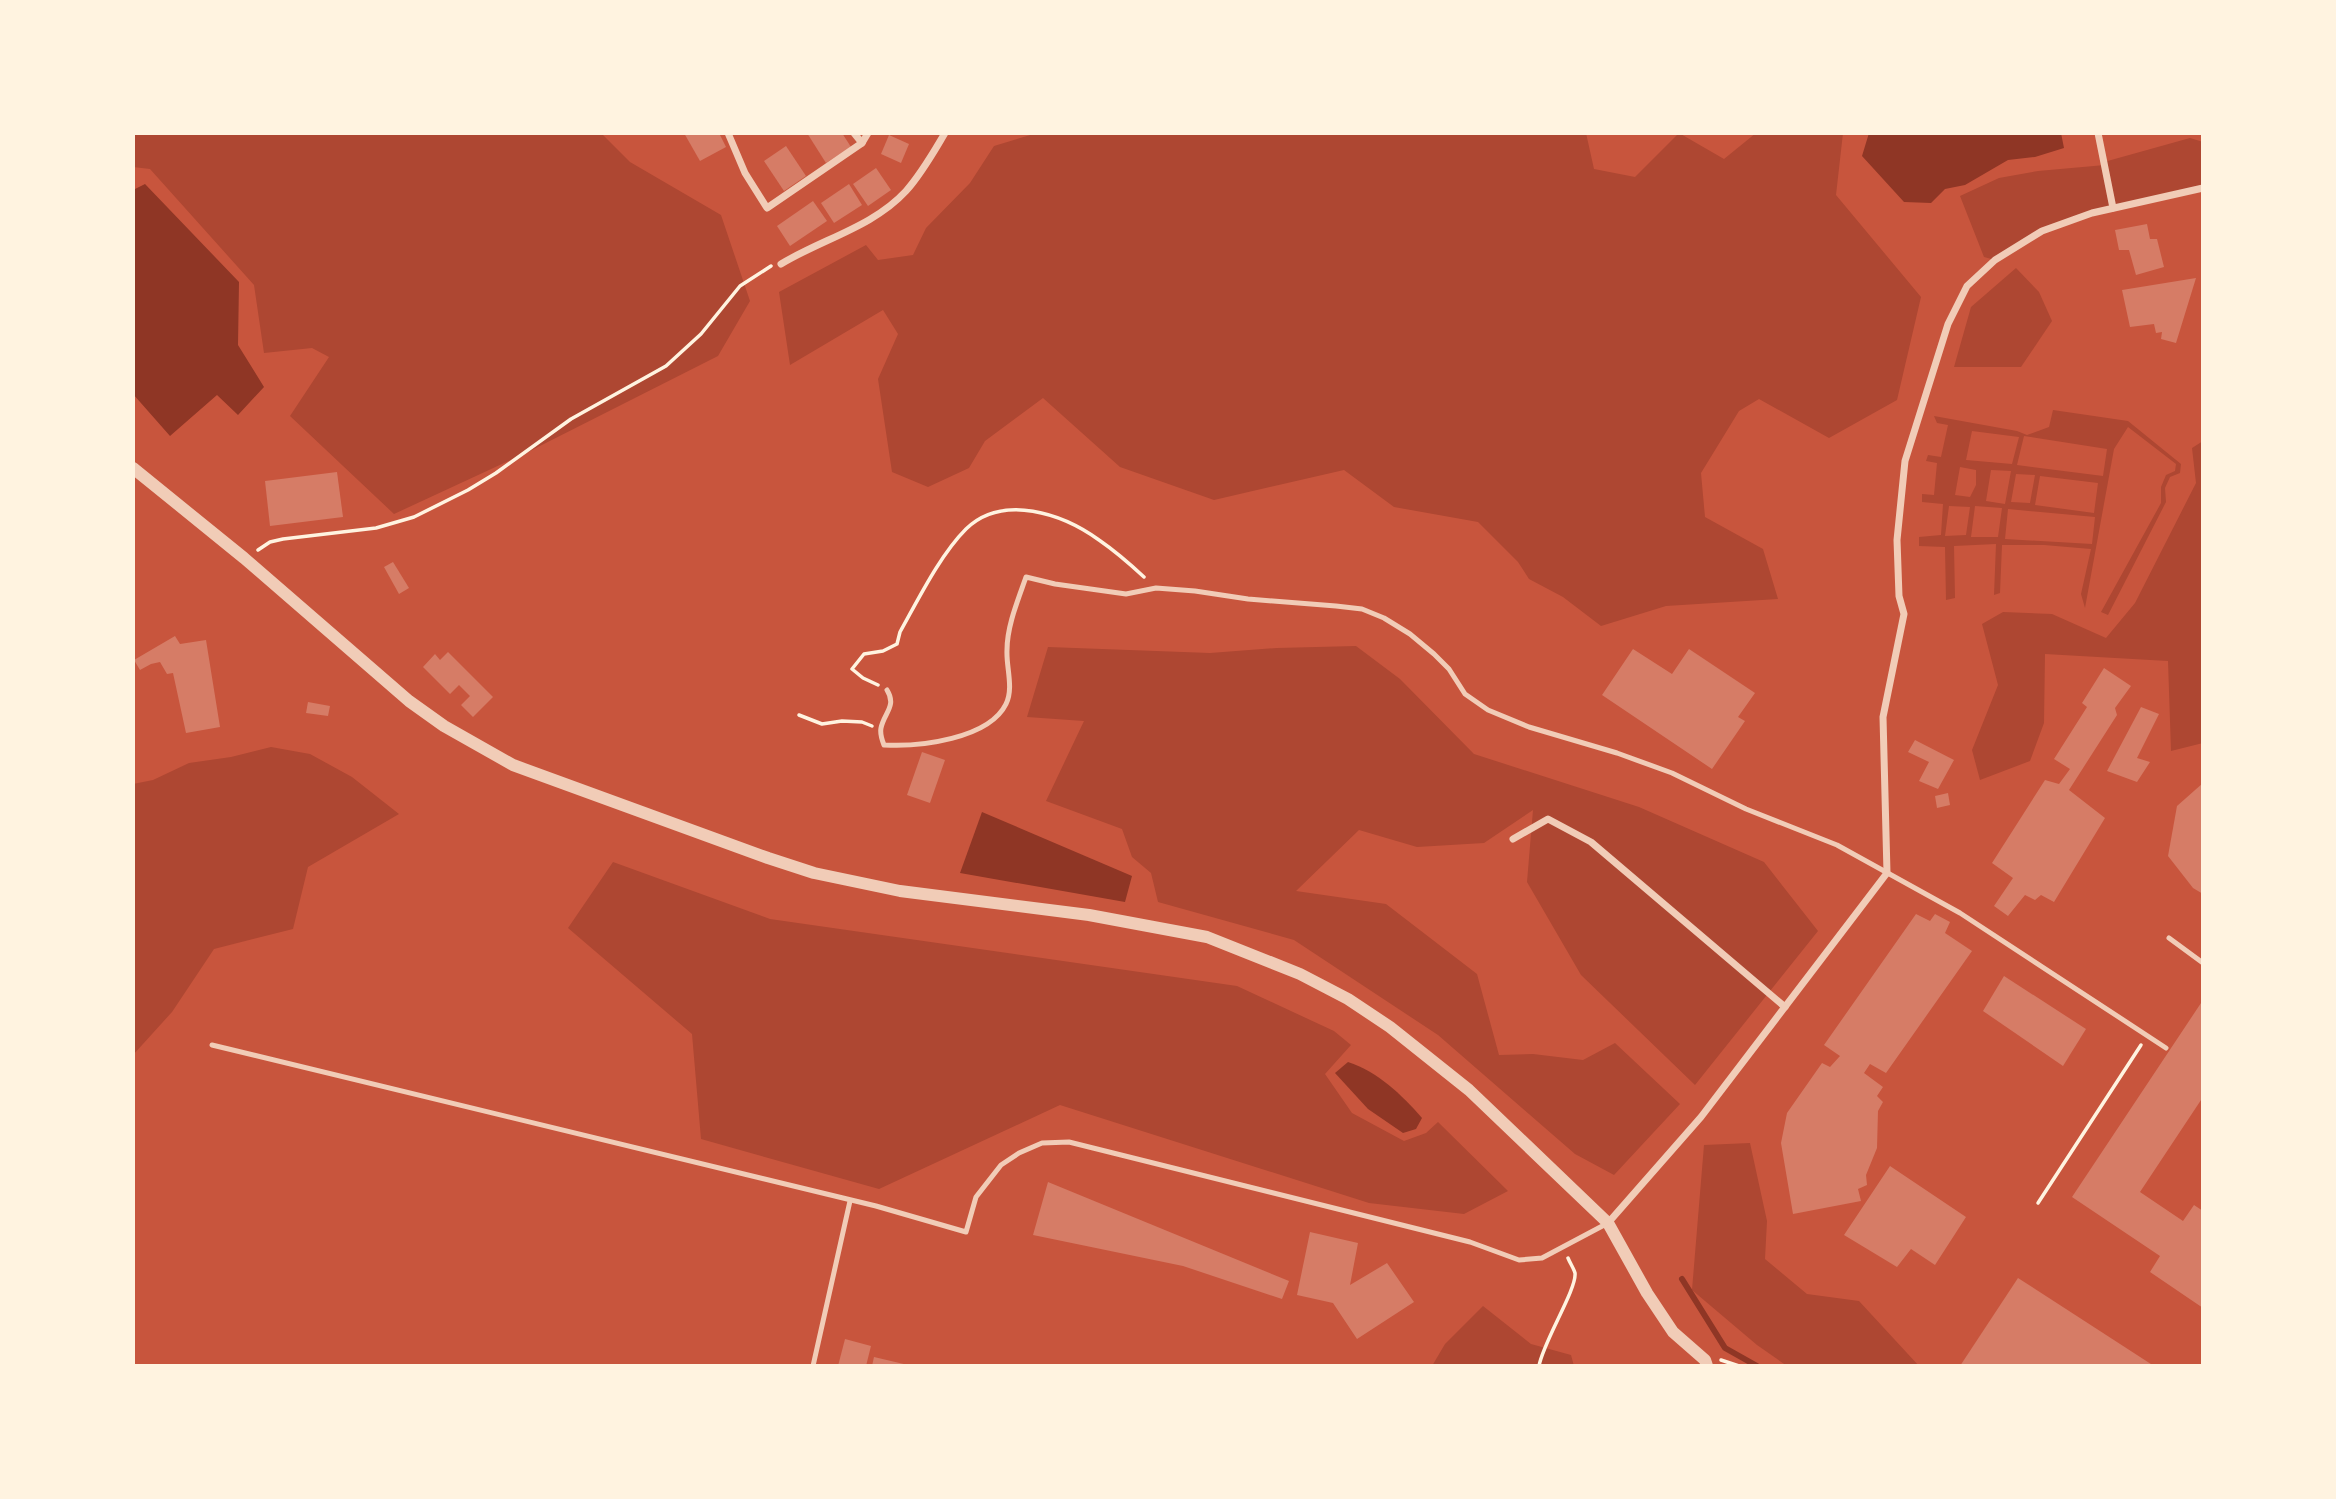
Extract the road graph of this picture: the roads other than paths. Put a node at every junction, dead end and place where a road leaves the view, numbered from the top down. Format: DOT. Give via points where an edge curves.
graph roads {
  1 [pos="728,133"];
  2 [pos="854,133"];
  3 [pos="868,133"];
  4 [pos="945,133"];
  5 [pos="2098,133"];
  6 [pos="862,143"];
  7 [pos="2203,188"];
  8 [pos="2113,208"];
  9 [pos="781,264"];
  10 [pos="133,468"];
  11 [pos="887,690"];
  12 [pos="1513,839"];
  13 [pos="1888,873"];
  14 [pos="2169,938"];
  15 [pos="2203,963"];
  16 [pos="1786,1007"];
  17 [pos="212,1045"];
  18 [pos="2166,1048"];
  19 [pos="850,1201"];
  20 [pos="1608,1223"];
  21 [pos="813,1366"];
  22 [pos="1707,1366"];
  1 -- 6 [label="street" via="767,208"];
  2 -- 6 [label="street"];
  3 -- 6 [label="street"];
  4 -- 9 [label="street" via="921,172 883,211"];
  5 -- 8 [label="street"];
  7 -- 8 [label="street"];
  8 -- 13 [label="street" via="2042,231 1995,260 1967,286 1948,324 1905,461 1897,540 1904,614 1883,717"];
  10 -- 20 [label="street" via="409,701 513,765 814,873 900,891 1089,915 1207,937 1300,974 1348,999 1427,1056 1512,1129"];
  11 -- 13 [label="lane" via="890,710 880,729 884,745 969,734 993,722 1007,702 1006,650 1026,577 1126,594 1156,588 1362,609 1410,634 1449,669 1465,694 1488,710 1672,773 1837,845"];
  12 -- 16 [label="street" via="1548,819 1591,842"];
  13 -- 16 [label="street"];
  13 -- 18 [label="lane" via="1959,913"];
  14 -- 15 [label="lane"];
  16 -- 20 [label="street" via="1702,1117"];
  17 -- 19 [label="lane"];
  19 -- 20 [label="lane" via="966,1232 976,1198 1001,1165 1042,1143 1069,1142 1470,1242 1519,1260 1542,1258"];
  19 -- 21 [label="lane"];
  20 -- 22 [label="street" via="1673,1332"];
}
